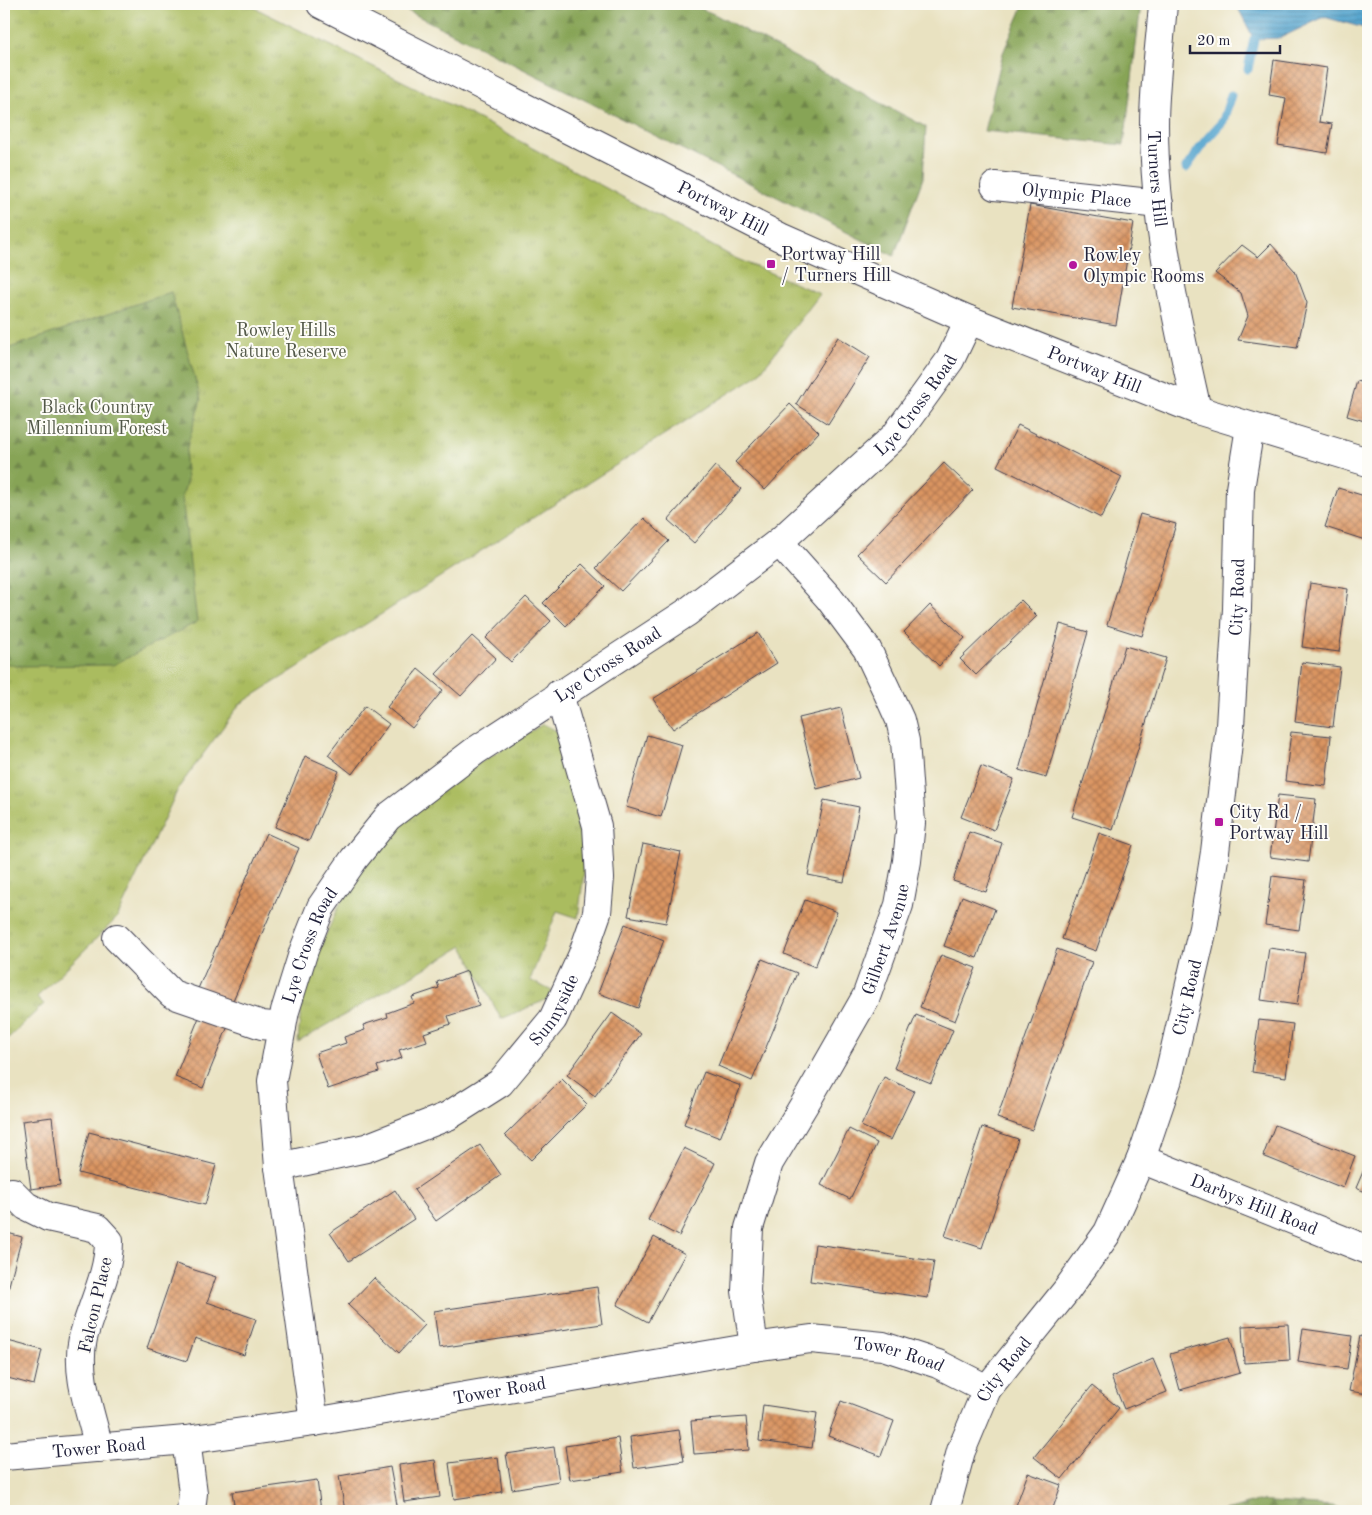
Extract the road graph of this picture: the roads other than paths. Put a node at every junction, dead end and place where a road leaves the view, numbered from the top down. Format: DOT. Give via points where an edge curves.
graph roads {
  1 [pos="321,4"];
  2 [pos="1163,4"];
  3 [pos="995,186"];
  4 [pos="1159,204"];
  5 [pos="969,320"];
  6 [pos="1197,410"];
  7 [pos="1250,427"];
  8 [pos="1368,462"];
  9 [pos="779,542"];
  10 [pos="559,694"];
  11 [pos="117,938"];
  12 [pos="282,1027"];
  13 [pos="1141,1158"];
  14 [pos="279,1167"];
  15 [pos="12,1192"];
  16 [pos="1368,1250"];
  17 [pos="754,1347"];
  18 [pos="987,1389"];
  19 [pos="314,1422"];
  20 [pos="186,1440"];
  21 [pos="99,1448"];
  22 [pos="4,1456"];
  23 [pos="191,1511"];
  24 [pos="945,1511"];
  1 -- 5 [label="street, Portway Hill" via="780,237"];
  2 -- 4 [label="street, Turners Hill" via="1154,125"];
  3 -- 4 [label="street, Olympic Place"];
  4 -- 6 [label="street, Turners Hill" via="1168,278"];
  5 -- 6 [label="street, Portway Hill"];
  5 -- 9 [label="street, Lye Cross Road" via="950,360 895,436"];
  6 -- 7 [label="street, Portway Hill"];
  7 -- 8 [label="street, Portway Hill"];
  7 -- 13 [label="street, City Road" via="1240,489 1230,726 1215,852 1203,928 1171,1070"];
  9 -- 10 [label="street, Lye Cross Road" via="686,613"];
  9 -- 17 [label="street, Gilbert Avenue" via="830,598 867,649 886,689 900,720 905,741 911,822 899,905 866,997 769,1163 749,1228 746,1291"];
  10 -- 12 [label="street, Lye Cross Road" via="475,751 388,817 321,907 304,950"];
  10 -- 14 [label="street, Sunnyside" via="597,826 600,878 597,913 582,956 553,1019 500,1083 448,1116 366,1148"];
  11 -- 12 [label="street, Lye Cross Road" via="172,994 262,1025"];
  12 -- 14 [label="street, Lye Cross Road" via="272,1081"];
  13 -- 16 [label="street, Darbys Hill Road"];
  13 -- 18 [label="street, City Road" via="1108,1232 1066,1291"];
  14 -- 19 [label="street, Lye Cross Road"];
  15 -- 21 [label="street, Falcon Place" via="26,1206 48,1217 97,1228 109,1242 109,1258 83,1340 81,1374"];
  17 -- 18 [label="street, Tower Road" via="811,1339 883,1346 938,1364"];
  17 -- 19 [label="street, Tower Road"];
  18 -- 24 [label="street, City Road" via="961,1451"];
  19 -- 20 [label="street, Tower Road"];
  20 -- 21 [label="street, Tower Road"];
  20 -- 23 [label="street" via="193,1493"];
  21 -- 22 [label="street, Tower Road"];
}
